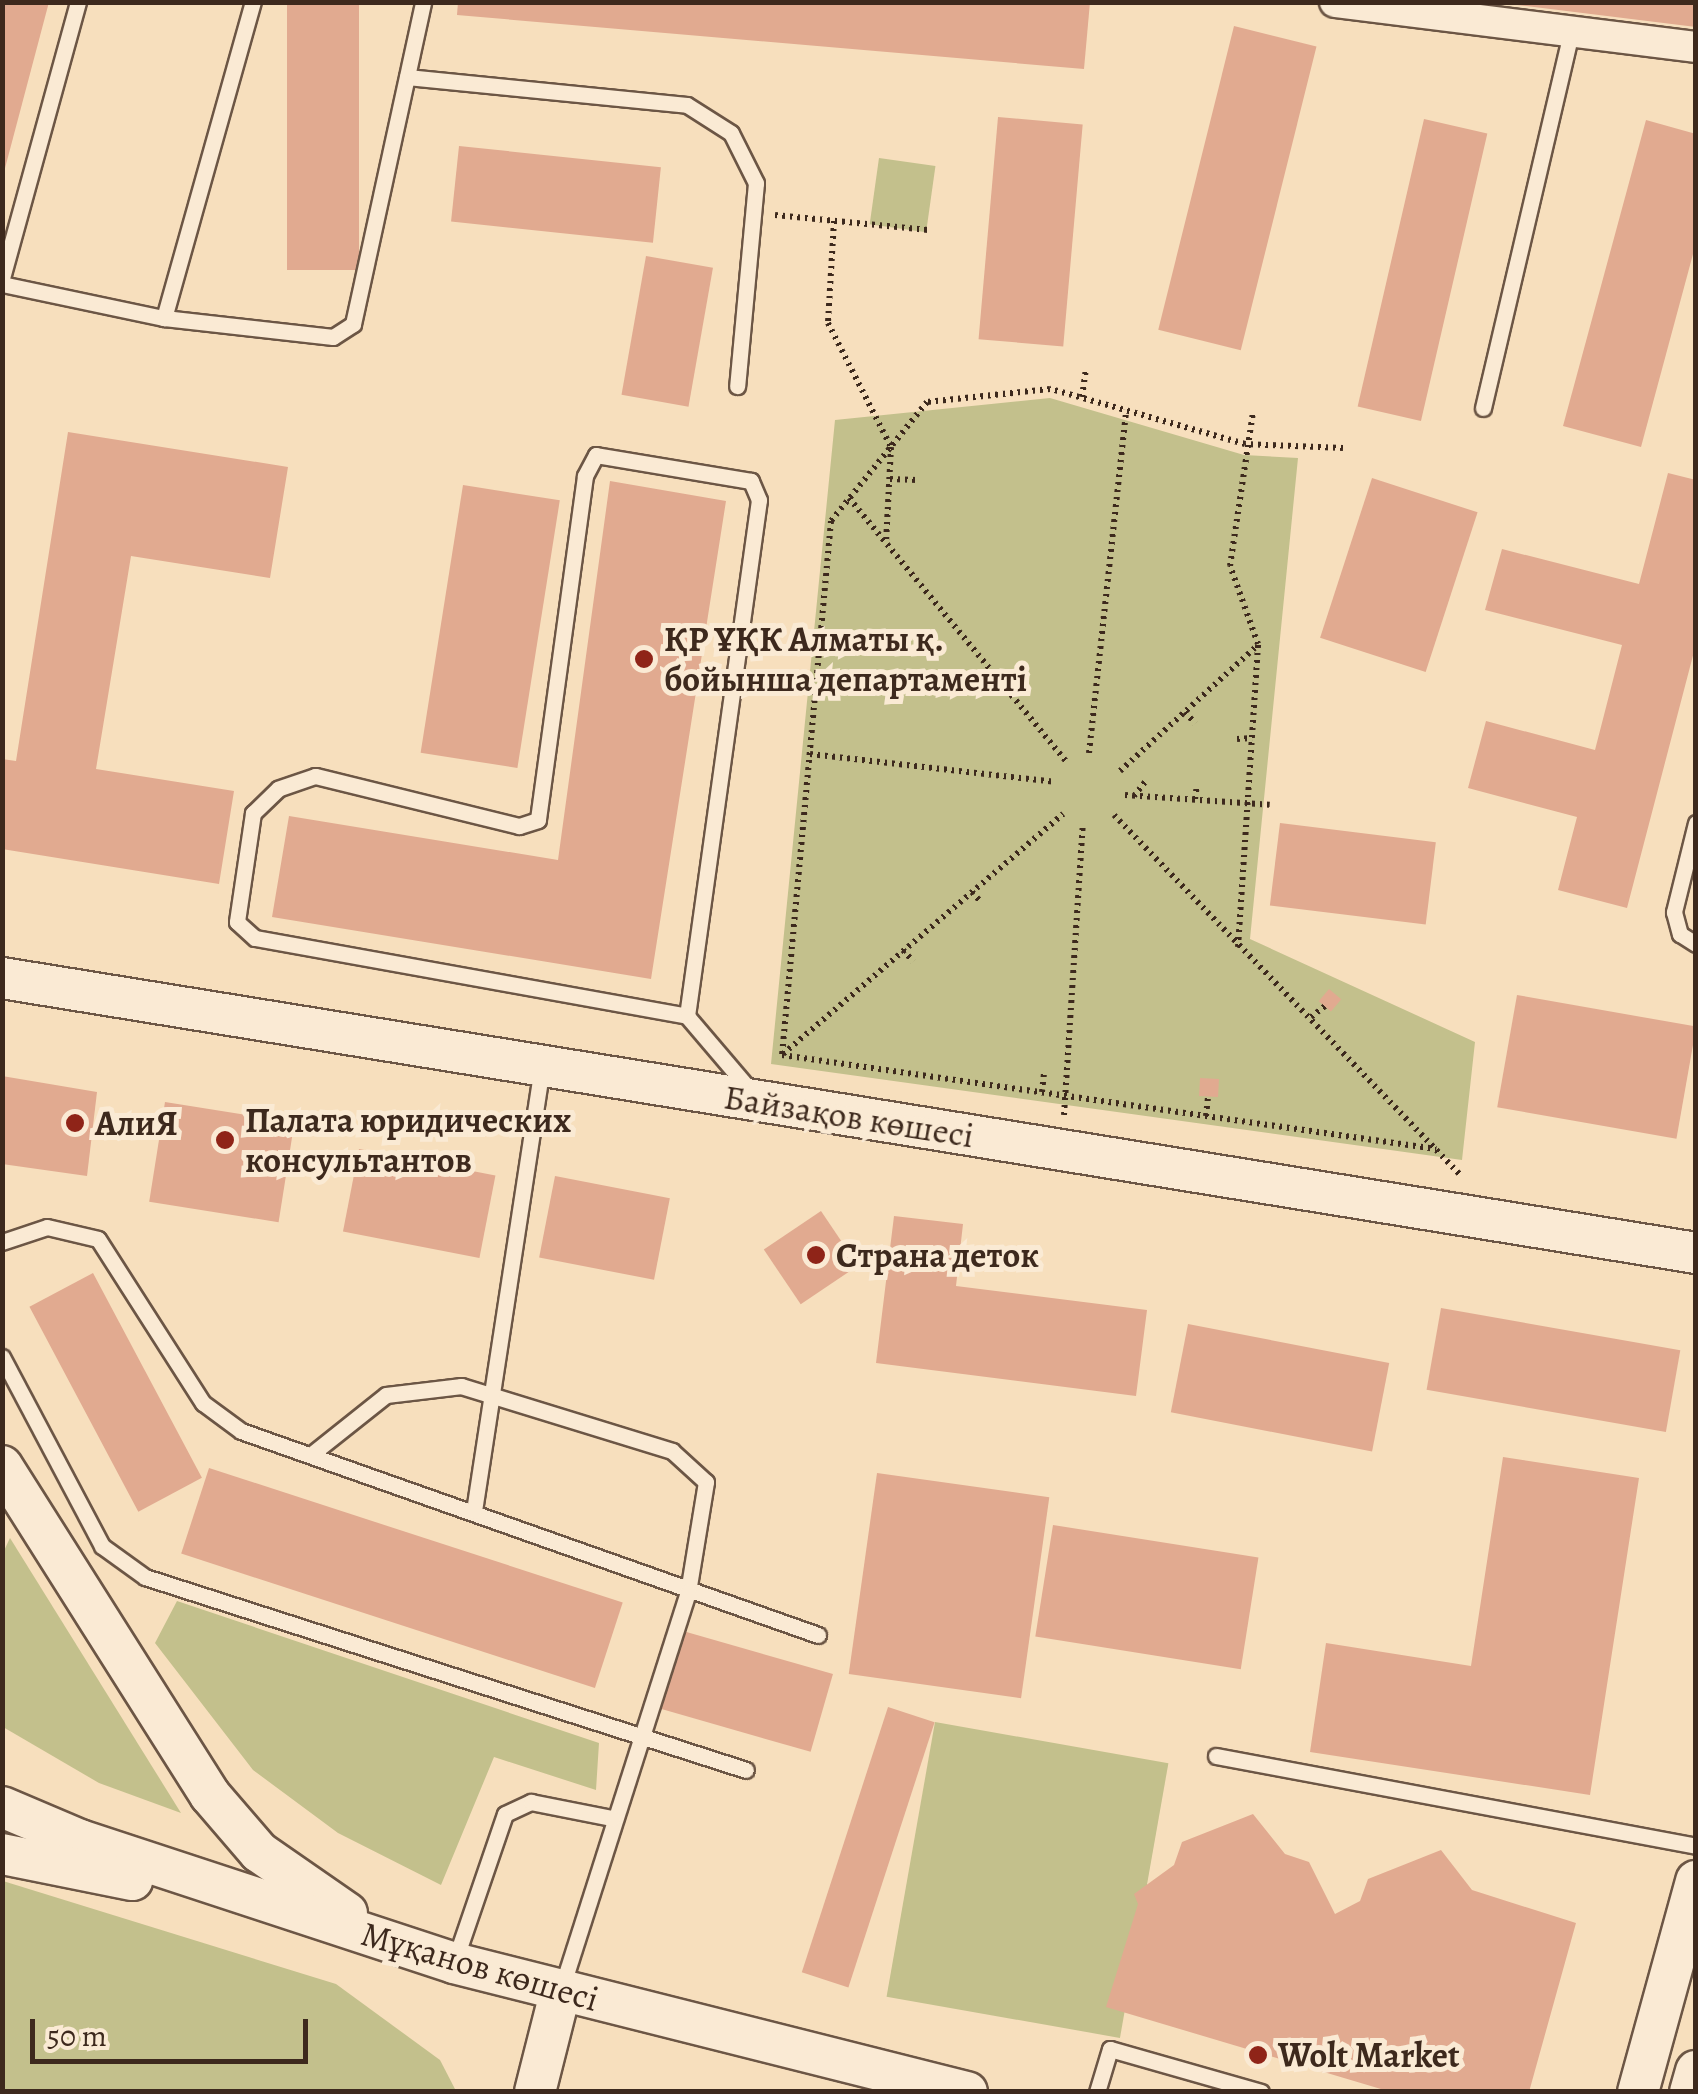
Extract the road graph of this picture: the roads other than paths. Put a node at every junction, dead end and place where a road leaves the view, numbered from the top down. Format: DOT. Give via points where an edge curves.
graph roads {
  1 [pos="78,2"];
  2 [pos="253,2"];
  3 [pos="423,2"];
  4 [pos="1335,2"];
  5 [pos="1571,32"];
  6 [pos="1696,48"];
  7 [pos="407,77"];
  8 [pos="2,281"];
  9 [pos="164,318"];
  10 [pos="737,386"];
  11 [pos="1482,408"];
  12 [pos="1696,823"];
  13 [pos="1696,944"];
  14 [pos="2,978"];
  15 [pos="687,1016"];
  16 [pos="542,1066"];
  17 [pos="765,1082"];
  18 [pos="2,1242"];
  19 [pos="1696,1253"];
  20 [pos="2,1357"];
  21 [pos="486,1395"];
  22 [pos="313,1453"];
  23 [pos="2,1466"];
  24 [pos="474,1511"];
  25 [pos="688,1592"];
  26 [pos="818,1634"];
  27 [pos="639,1740"];
  28 [pos="1216,1756"];
  29 [pos="746,1770"];
  30 [pos="2,1807"];
  31 [pos="612,1818"];
  32 [pos="1696,1846"];
  33 [pos="2,1854"];
  34 [pos="1696,1881"];
  35 [pos="308,1916"];
  36 [pos="442,1960"];
  37 [pos="560,1994"];
  38 [pos="1696,2071"];
  39 [pos="535,2092"];
  40 [pos="967,2092"];
  41 [pos="1098,2092"];
  42 [pos="1261,2092"];
  43 [pos="1638,2092"];
  44 [pos="1690,2092"];
  1 -- 8 [label="lane"];
  2 -- 9 [label="lane"];
  3 -- 7 [label="lane"];
  4 -- 5 [label="street"];
  5 -- 6 [label="street"];
  5 -- 11 [label="lane"];
  7 -- 9 [label="lane" via="353,324 333,337"];
  7 -- 10 [label="lane" via="687,105 731,132 756,183"];
  8 -- 9 [label="lane"];
  12 -- 13 [label="lane" via="1674,912 1680,934"];
  14 -- 16 [label="street, Байзақов көшесі"];
  15 -- 15 [label="lane" via="255,938 237,922 253,814 278,789 314,776 518,826 538,820 585,476 596,455 750,481 759,500"];
  15 -- 17 [label="lane"];
  16 -- 17 [label="street, Байзақов көшесі"];
  16 -- 21 [label="lane"];
  17 -- 19 [label="street, Байзақов көшесі"];
  18 -- 22 [label="lane" via="47,1227 75,1228 98,1240 203,1403 241,1431"];
  20 -- 27 [label="lane" via="102,1546 145,1577"];
  21 -- 22 [label="lane" via="461,1386 386,1395"];
  21 -- 24 [label="lane"];
  21 -- 25 [label="lane" via="672,1451 706,1482"];
  22 -- 24 [label="lane"];
  23 -- 36 [label="street" via="210,1796 247,1838 303,1888"];
  24 -- 25 [label="lane"];
  25 -- 26 [label="lane"];
  25 -- 27 [label="lane"];
  27 -- 29 [label="lane"];
  27 -- 31 [label="lane"];
  28 -- 32 [label="lane"];
  30 -- 35 [label="street, Мұқанов көшесі"];
  31 -- 36 [label="lane" via="531,1802 505,1814"];
  31 -- 37 [label="lane"];
  33 -- 35 [label="street"];
  34 -- 43 [label="street"];
  35 -- 36 [label="street, Мұқанов көшесі"];
  36 -- 37 [label="street, Мұқанов көшесі"];
  37 -- 39 [label="street"];
  37 -- 40 [label="street, Мұқанов көшесі"];
  38 -- 44 [label="street"];
  41 -- 42 [label="lane" via="1110,2049"];
}
